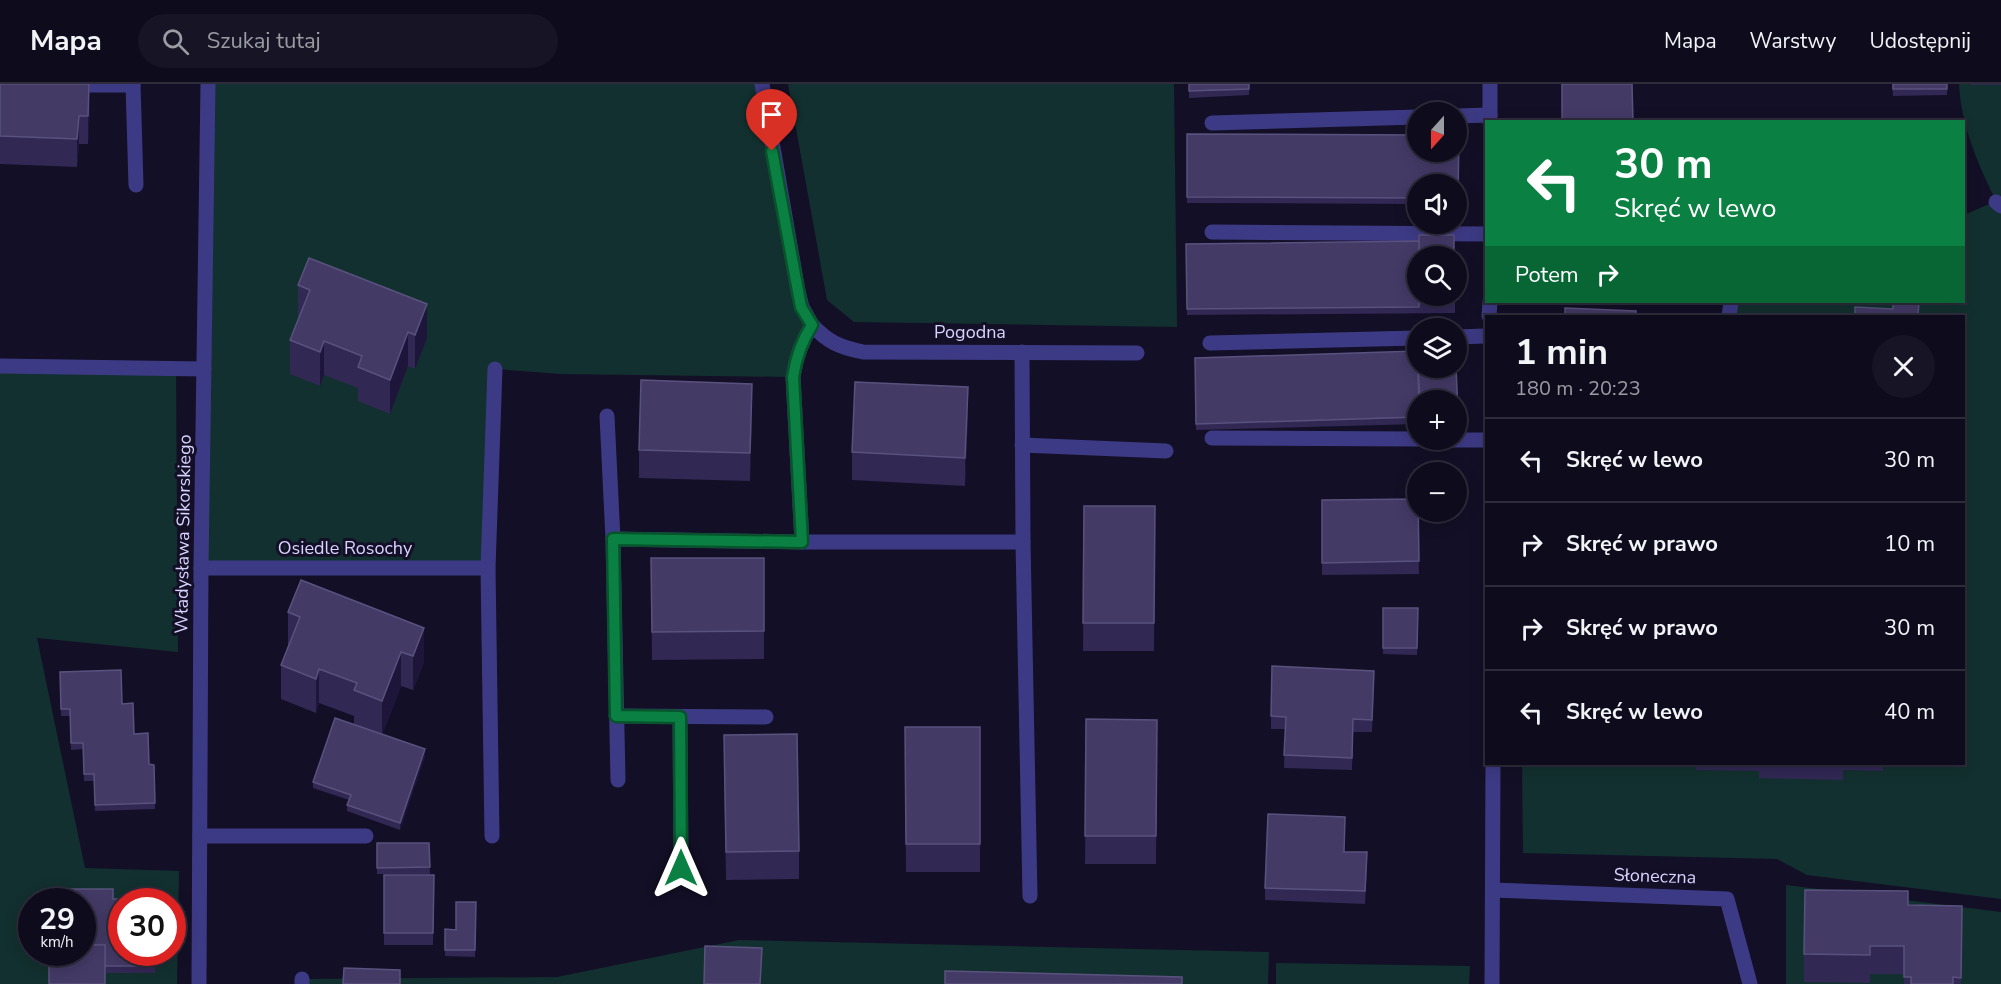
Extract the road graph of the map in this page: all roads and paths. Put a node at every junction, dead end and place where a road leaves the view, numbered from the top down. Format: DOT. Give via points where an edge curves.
graph roads {
  1 [pos="208,84"];
  2 [pos="762,84"];
  3 [pos="1490,84"];
  4 [pos="55,85"];
  5 [pos="133,85"];
  6 [pos="1407,117"];
  7 [pos="1467,117"];
  8 [pos="1490,118"];
  9 [pos="1212,123"];
  10 [pos="136,185"];
  11 [pos="1212,232"];
  12 [pos="1485,234"];
  13 [pos="812,325"];
  14 [pos="1485,336"];
  15 [pos="1467,337"];
  16 [pos="1407,338"];
  17 [pos="1210,343"];
  18 [pos="1022,352"];
  19 [pos="1137,353"];
  20 [pos="0,366"];
  21 [pos="204,369"];
  22 [pos="495,369"];
  23 [pos="607,416"];
  24 [pos="1212,438"];
  25 [pos="1407,439"];
  26 [pos="1467,440"];
  27 [pos="1485,440"];
  28 [pos="1022,445"];
  29 [pos="1166,451"];
  30 [pos="613,539"];
  31 [pos="802,542"];
  32 [pos="1023,542"];
  33 [pos="201,568"];
  34 [pos="488,568"];
  35 [pos="616,716"];
  36 [pos="680,717"];
  37 [pos="766,717"];
  38 [pos="1493,765"];
  39 [pos="618,780"];
  40 [pos="200,836"];
  41 [pos="366,836"];
  42 [pos="492,836"];
  43 [pos="681,868"];
  44 [pos="1493,890"];
  45 [pos="1030,896"];
  46 [pos="199,984"];
  47 [pos="1492,984"];
  48 [pos="1750,984"];
  1 -- 21 [label="street, Władysława Sikorskiego"];
  2 -- 13 [label="street, Pogodna" via="801,307"];
  3 -- 8 [label="street"];
  4 -- 5 [label="street"];
  5 -- 10 [label="street"];
  6 -- 9 [label="street"];
  7 -- 8 [label="street"];
  11 -- 12 [label="street"];
  13 -- 18 [label="street, Pogodna" via="824,338 842,348 863,352"];
  13 -- 31 [label="street" via="796,356 793,377"];
  14 -- 15 [label="street"];
  16 -- 17 [label="street"];
  18 -- 19 [label="street, Pogodna"];
  18 -- 28 [label="street"];
  20 -- 21 [label="street"];
  21 -- 33 [label="street, Władysława Sikorskiego"];
  22 -- 34 [label="street"];
  23 -- 30 [label="street"];
  24 -- 25 [label="street"];
  26 -- 27 [label="street"];
  28 -- 29 [label="street"];
  28 -- 32 [label="street"];
  30 -- 31 [label="street"];
  30 -- 35 [label="street"];
  31 -- 32 [label="street"];
  32 -- 45 [label="street"];
  33 -- 34 [label="street, Osiedle Rosochy"];
  33 -- 40 [label="street, Władysława Sikorskiego"];
  34 -- 42 [label="street"];
  35 -- 36 [label="street"];
  35 -- 39 [label="street"];
  36 -- 37 [label="street"];
  36 -- 43 [label="street"];
  38 -- 44 [label="street"];
  40 -- 41 [label="street"];
  40 -- 46 [label="street, Władysława Sikorskiego"];
  44 -- 47 [label="street"];
  44 -- 48 [label="street, Słoneczna" via="1726,899"];
}
